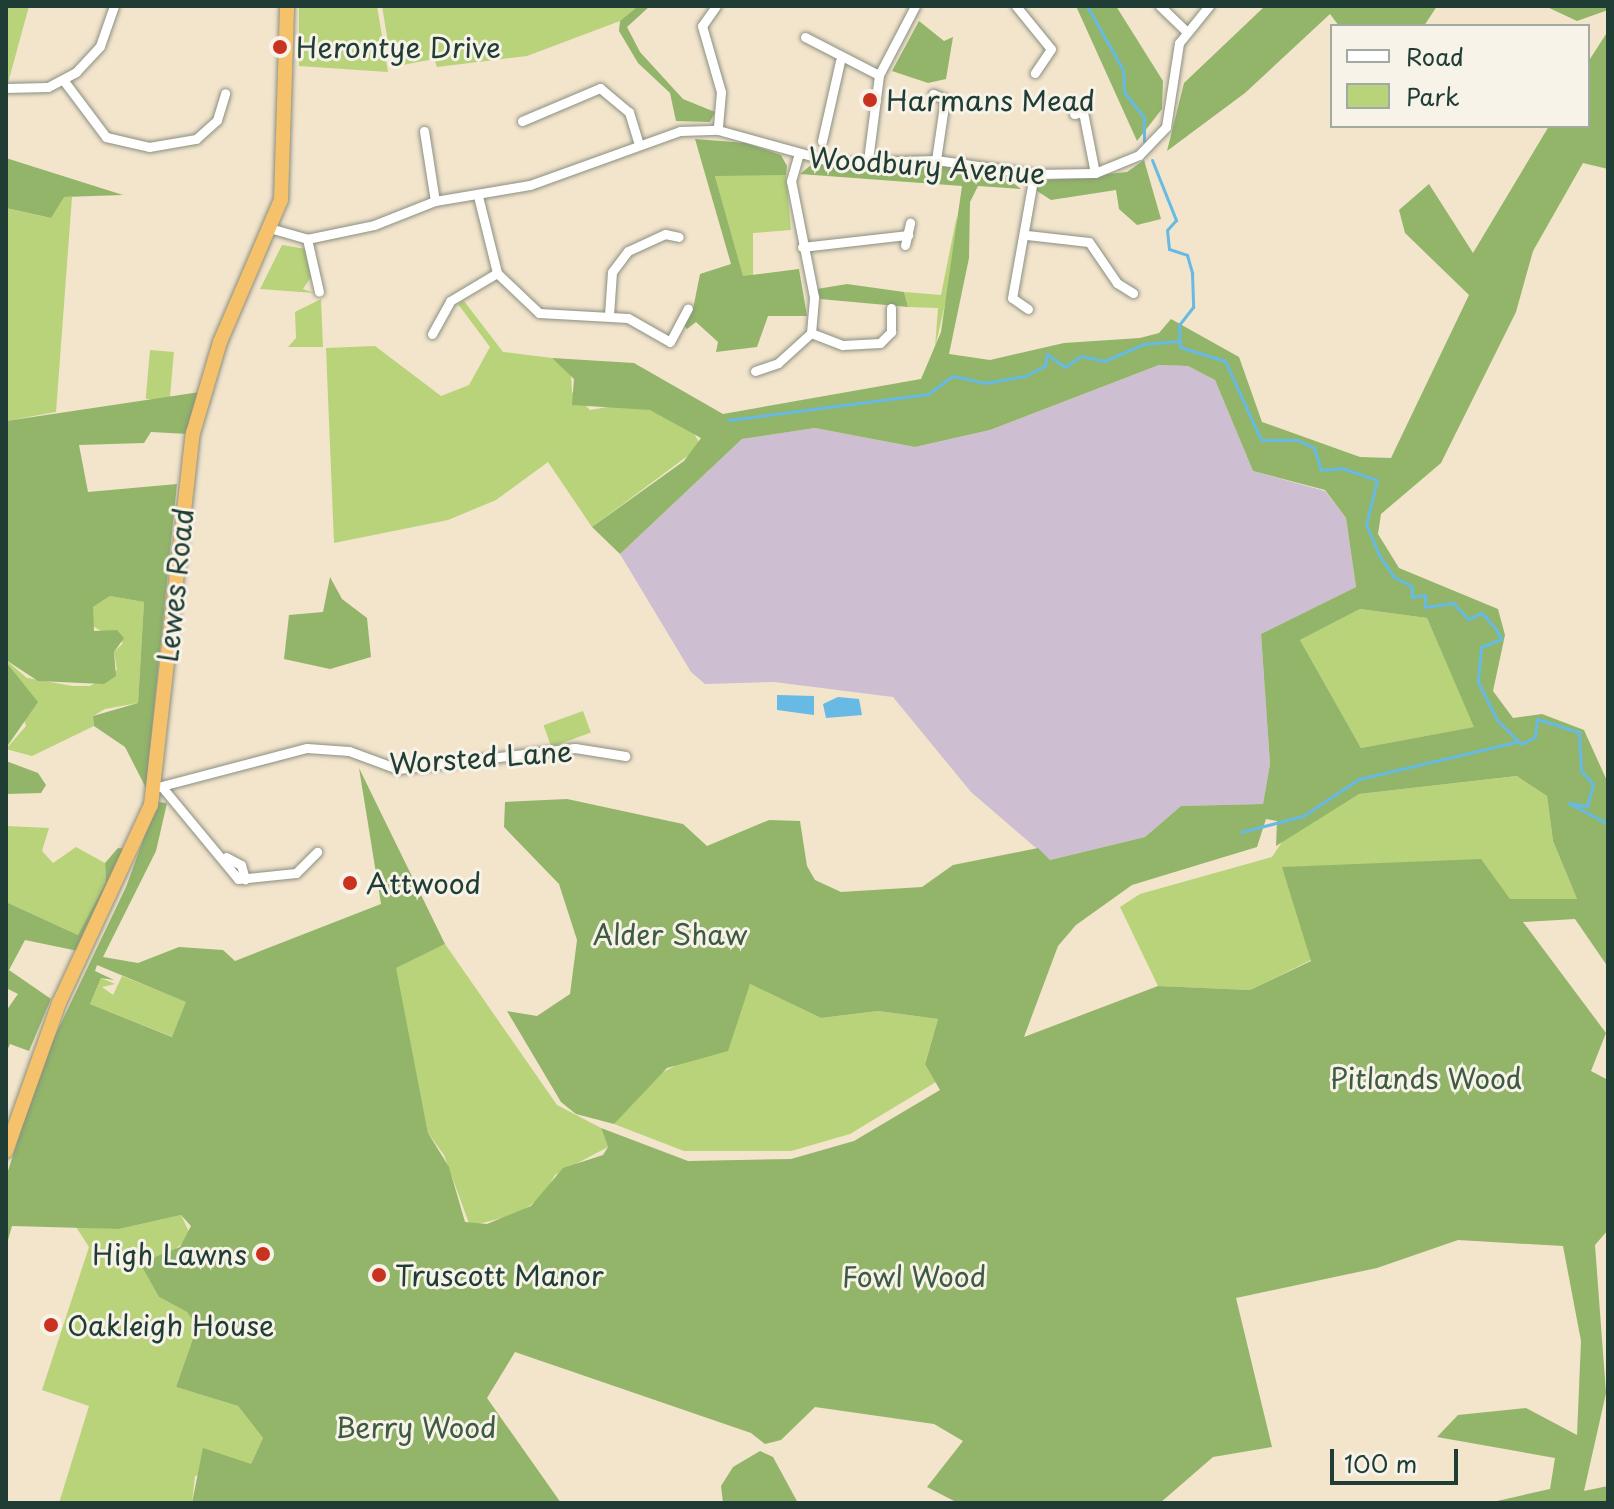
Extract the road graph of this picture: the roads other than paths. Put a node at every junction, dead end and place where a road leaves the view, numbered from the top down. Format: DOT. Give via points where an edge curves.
graph roads {
  1 [pos="114,6"];
  2 [pos="287,6"];
  3 [pos="716,6"];
  4 [pos="901,6"];
  5 [pos="1016,6"];
  6 [pos="1160,6"];
  7 [pos="1209,6"];
  8 [pos="913,9"];
  9 [pos="1186,31"];
  10 [pos="805,37"];
  11 [pos="840,61"];
  12 [pos="1035,73"];
  13 [pos="879,75"];
  14 [pos="64,81"];
  15 [pos="6,88"];
  16 [pos="225,93"];
  17 [pos="933,94"];
  18 [pos="1074,114"];
  19 [pos="522,121"];
  20 [pos="718,130"];
  21 [pos="424,131"];
  22 [pos="638,141"];
  23 [pos="822,141"];
  24 [pos="798,156"];
  25 [pos="868,160"];
  26 [pos="936,160"];
  27 [pos="1095,173"];
  28 [pos="1034,174"];
  29 [pos="478,196"];
  30 [pos="435,201"];
  31 [pos="910,223"];
  32 [pos="273,229"];
  33 [pos="1027,235"];
  34 [pos="679,237"];
  35 [pos="307,239"];
  36 [pos="802,247"];
  37 [pos="497,273"];
  38 [pos="315,287"];
  39 [pos="1133,293"];
  40 [pos="688,308"];
  41 [pos="891,308"];
  42 [pos="1028,309"];
  43 [pos="609,315"];
  44 [pos="811,333"];
  45 [pos="432,334"];
  46 [pos="755,371"];
  47 [pos="625,756"];
  48 [pos="158,788"];
  49 [pos="317,852"];
  50 [pos="6,1151"];
  1 -- 14 [label="street" via="94,56"];
  2 -- 32 [label="highway, Lewes Road" via="287,145"];
  3 -- 20 [label="street" via="702,26 721,92"];
  4 -- 8 [label="street"];
  5 -- 12 [label="street" via="1051,49"];
  6 -- 9 [label="street"];
  7 -- 9 [label="street"];
  8 -- 13 [label="street"];
  9 -- 27 [label="street, Woodbury Avenue" via="1166,127 1139,155"];
  10 -- 11 [label="street"];
  11 -- 13 [label="street"];
  11 -- 23 [label="street"];
  13 -- 25 [label="street"];
  14 -- 15 [label="street"];
  14 -- 16 [label="street" via="106,137 149,147 196,139 217,120"];
  17 -- 26 [label="street" via="945,99"];
  18 -- 27 [label="street" via="1083,112"];
  19 -- 22 [label="street" via="600,88 629,112"];
  20 -- 22 [label="street, Woodbury Avenue"];
  20 -- 24 [label="street, Woodbury Avenue"];
  21 -- 30 [label="street"];
  22 -- 29 [label="street, Woodbury Avenue" via="530,185"];
  24 -- 25 [label="street, Woodbury Avenue"];
  24 -- 36 [label="street" via="791,181"];
  25 -- 26 [label="street, Woodbury Avenue"];
  26 -- 28 [label="street, Woodbury Avenue"];
  27 -- 28 [label="street, Woodbury Avenue"];
  28 -- 33 [label="street"];
  29 -- 30 [label="street, Woodbury Avenue"];
  29 -- 37 [label="street"];
  30 -- 35 [label="street, Woodbury Avenue" via="374,225"];
  31 -- 36 [label="street" via="906,240"];
  32 -- 35 [label="street, Woodbury Avenue"];
  32 -- 48 [label="highway, Lewes Road" via="220,342 193,433"];
  33 -- 39 [label="street" via="1089,242 1117,283"];
  33 -- 42 [label="street" via="1012,298"];
  34 -- 43 [label="street" via="665,234 628,251 612,272"];
  35 -- 38 [label="street"];
  36 -- 44 [label="street" via="814,297"];
  37 -- 43 [label="street" via="539,313"];
  37 -- 45 [label="street" via="450,301"];
  40 -- 43 [label="street" via="670,342"];
  41 -- 44 [label="street" via="891,332 880,343 843,345"];
  44 -- 46 [label="street" via="778,363"];
  47 -- 48 [label="street, Worsted Lane" via="575,748 398,769 349,751 307,748"];
  48 -- 49 [label="street" via="226,857 231,876 296,873"];
  48 -- 50 [label="highway, Lewes Road" via="137,846 59,1003"];
}
